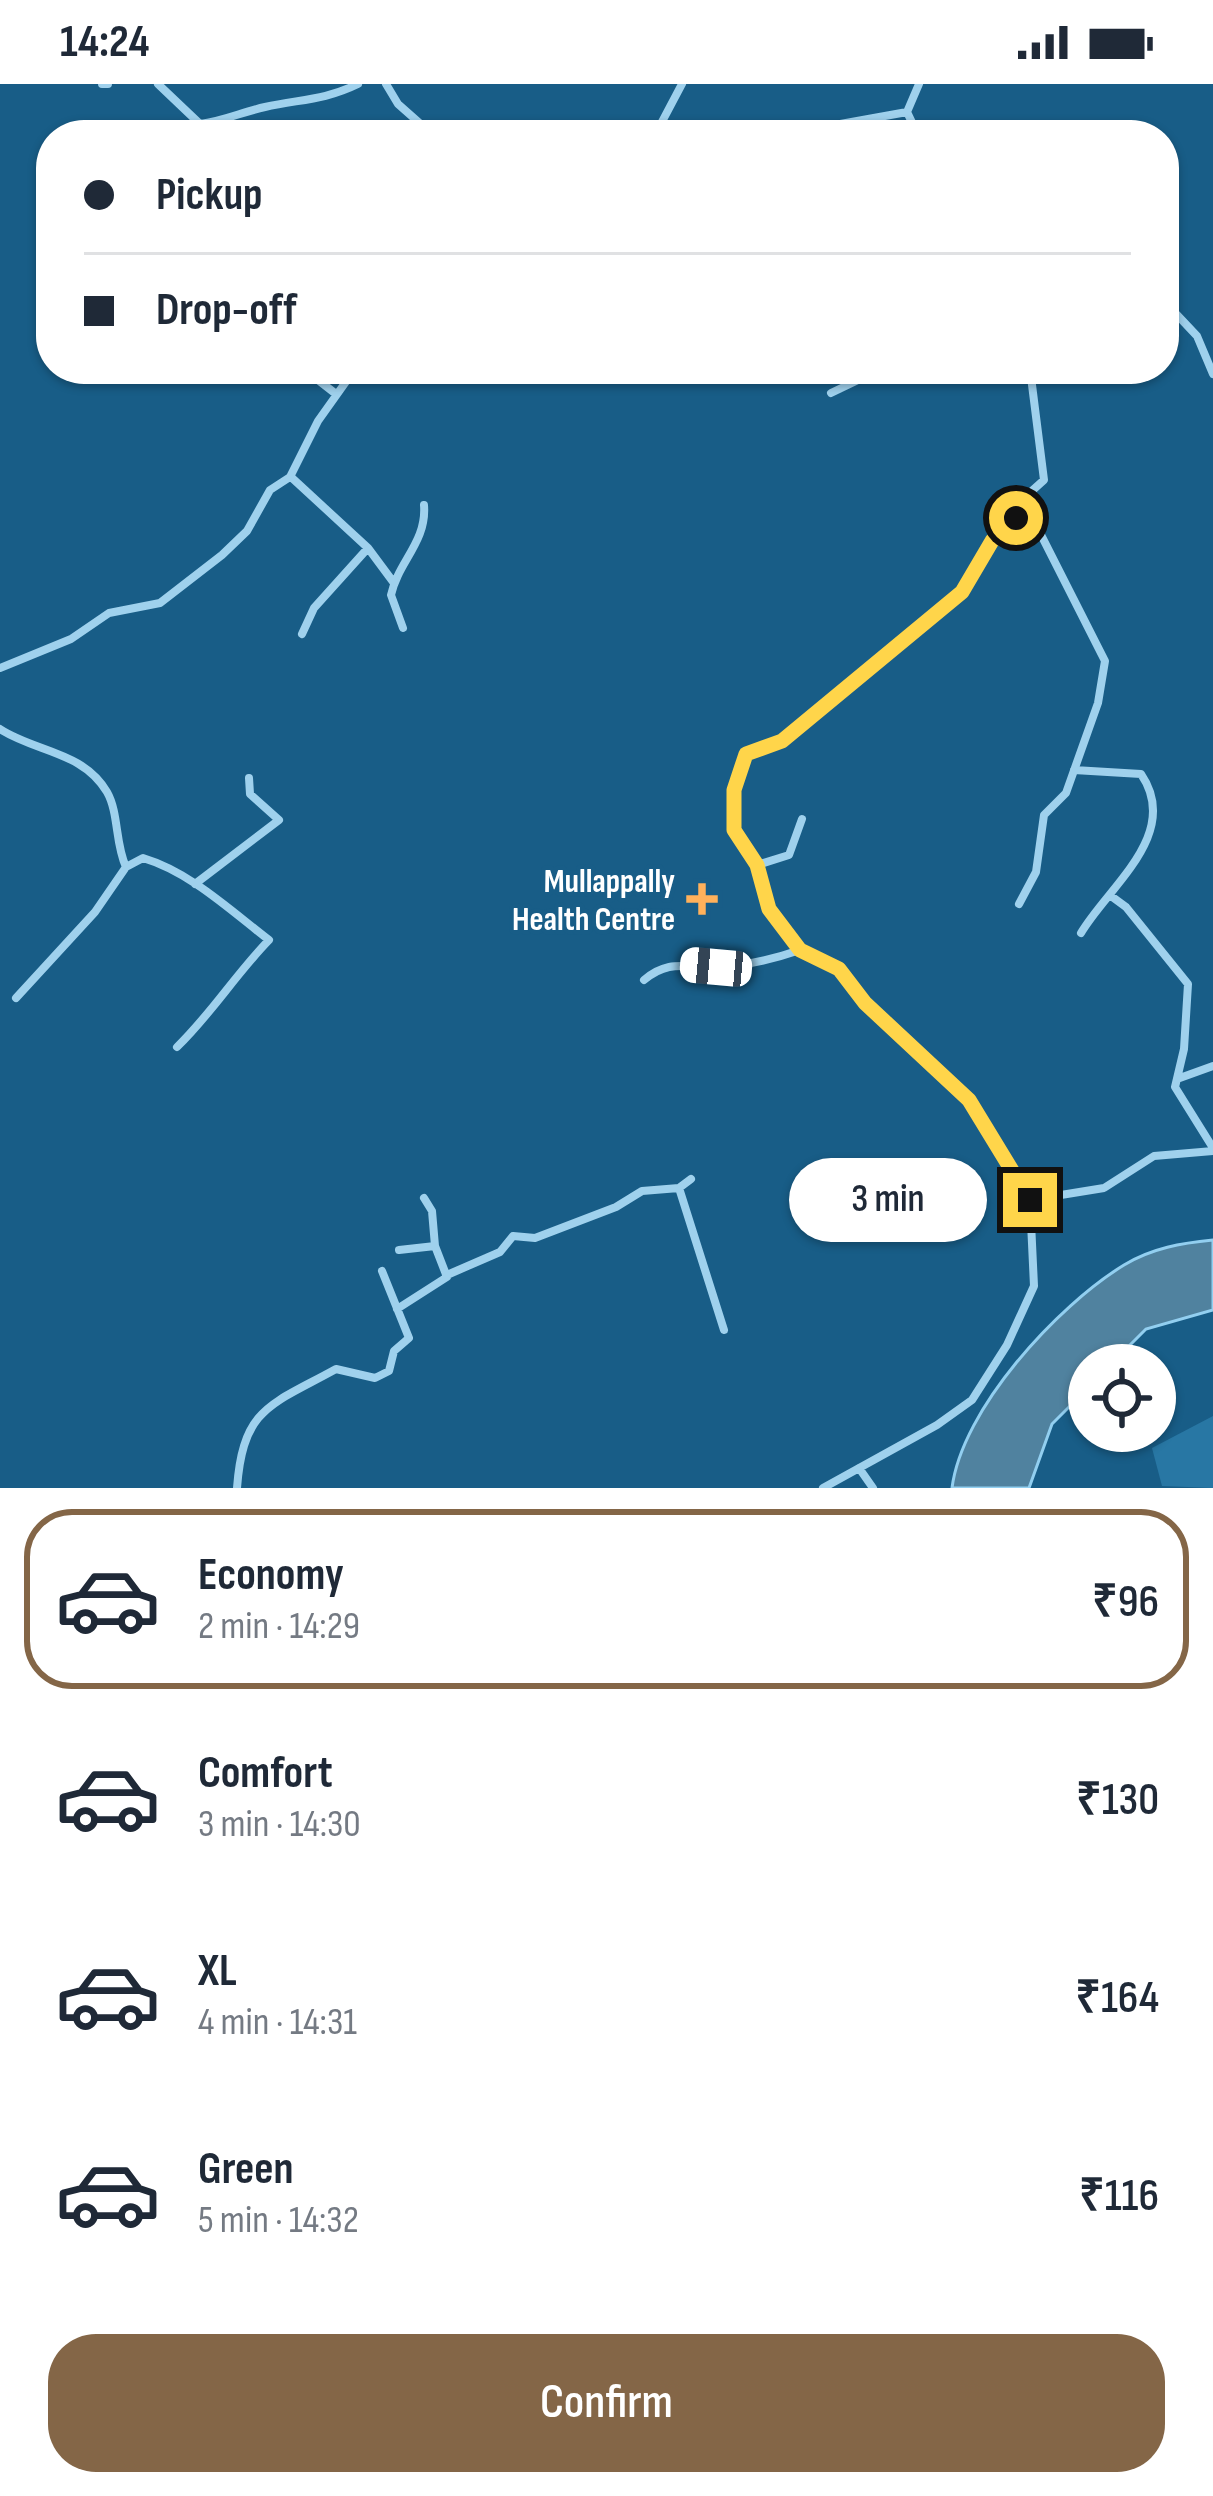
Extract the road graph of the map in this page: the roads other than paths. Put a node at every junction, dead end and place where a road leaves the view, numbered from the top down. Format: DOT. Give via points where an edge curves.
graph roads {
  1 [pos="158,84"];
  2 [pos="358,84"];
  3 [pos="386,84"];
  4 [pos="682,84"];
  5 [pos="919,84"];
  6 [pos="907,112"];
  7 [pos="196,120"];
  8 [pos="235,120"];
  9 [pos="416,120"];
  10 [pos="665,120"];
  11 [pos="863,120"];
  12 [pos="911,120"];
  13 [pos="1179,317"];
  14 [pos="1213,374"];
  15 [pos="323,384"];
  16 [pos="344,384"];
  17 [pos="850,384"];
  18 [pos="1032,384"];
  19 [pos="831,393"];
  20 [pos="336,394"];
  21 [pos="290,477"];
  22 [pos="424,506"];
  23 [pos="1011,518"];
  24 [pos="368,548"];
  25 [pos="394,583"];
  26 [pos="403,628"];
  27 [pos="302,634"];
  28 [pos="0,668"];
  29 [pos="0,729"];
  30 [pos="1073,770"];
  31 [pos="248,778"];
  32 [pos="802,819"];
  33 [pos="757,865"];
  34 [pos="126,867"];
  35 [pos="195,884"];
  36 [pos="1111,896"];
  37 [pos="1019,904"];
  38 [pos="1081,933"];
  39 [pos="800,950"];
  40 [pos="644,980"];
  41 [pos="16,998"];
  42 [pos="177,1047"];
  43 [pos="1213,1066"];
  44 [pos="1177,1078"];
  45 [pos="1213,1150"];
  46 [pos="691,1179"];
  47 [pos="679,1188"];
  48 [pos="424,1198"];
  49 [pos="1030,1200"];
  50 [pos="435,1246"];
  51 [pos="399,1250"];
  52 [pos="382,1271"];
  53 [pos="447,1275"];
  54 [pos="397,1309"];
  55 [pos="724,1330"];
  56 [pos="860,1468"];
  57 [pos="236,1488"];
  58 [pos="823,1488"];
  59 [pos="873,1488"];
  1 -- 7 [label="street"];
  2 -- 8 [label="street"];
  3 -- 9 [label="street"];
  4 -- 10 [label="street"];
  5 -- 6 [label="street"];
  6 -- 11 [label="street"];
  6 -- 12 [label="street"];
  13 -- 14 [label="street"];
  15 -- 20 [label="street"];
  16 -- 20 [label="street"];
  17 -- 19 [label="street"];
  18 -- 23 [label="street" via="1044,480 1004,511"];
  20 -- 21 [label="street"];
  21 -- 24 [label="street"];
  21 -- 28 [label="street" via="279,481 247,531 160,603 109,613 71,639"];
  22 -- 25 [label="street" via="417,545"];
  23 -- 30 [label="street" via="1034,521 1105,661"];
  23 -- 33 [label="street" via="962,592 782,741 746,754 734,790 734,830"];
  24 -- 25 [label="street"];
  24 -- 27 [label="street" via="314,608"];
  25 -- 26 [label="street" via="391,606 399,608"];
  29 -- 34 [label="street" via="89,772 107,792"];
  30 -- 36 [label="street" via="1136,772 1151,793 1150,837"];
  30 -- 37 [label="street" via="1066,794 1044,815 1036,872"];
  31 -- 35 [label="street" via="250,794 279,820"];
  32 -- 33 [label="street" via="789,855"];
  33 -- 39 [label="street" via="769,909"];
  34 -- 35 [label="street" via="143,858"];
  34 -- 41 [label="street"];
  35 -- 42 [label="street" via="269,940"];
  36 -- 38 [label="street"];
  36 -- 44 [label="street" via="1188,984"];
  39 -- 40 [label="street" via="716,967 673,963"];
  39 -- 49 [label="street" via="839,969 969,1100"];
  43 -- 44 [label="street"];
  44 -- 45 [label="street" via="1177,1095"];
  45 -- 49 [label="street" via="1154,1156 1104,1188"];
  46 -- 47 [label="street"];
  47 -- 53 [label="street" via="642,1191 535,1238 514,1236 500,1252"];
  47 -- 55 [label="street"];
  48 -- 50 [label="street"];
  49 -- 56 [label="street" via="1034,1286 972,1400"];
  50 -- 51 [label="street"];
  50 -- 53 [label="street"];
  52 -- 54 [label="street"];
  53 -- 54 [label="street"];
  54 -- 57 [label="street" via="410,1338 389,1371 375,1378 336,1369 259,1414 239,1452"];
  56 -- 58 [label="street"];
  56 -- 59 [label="street"];
}
